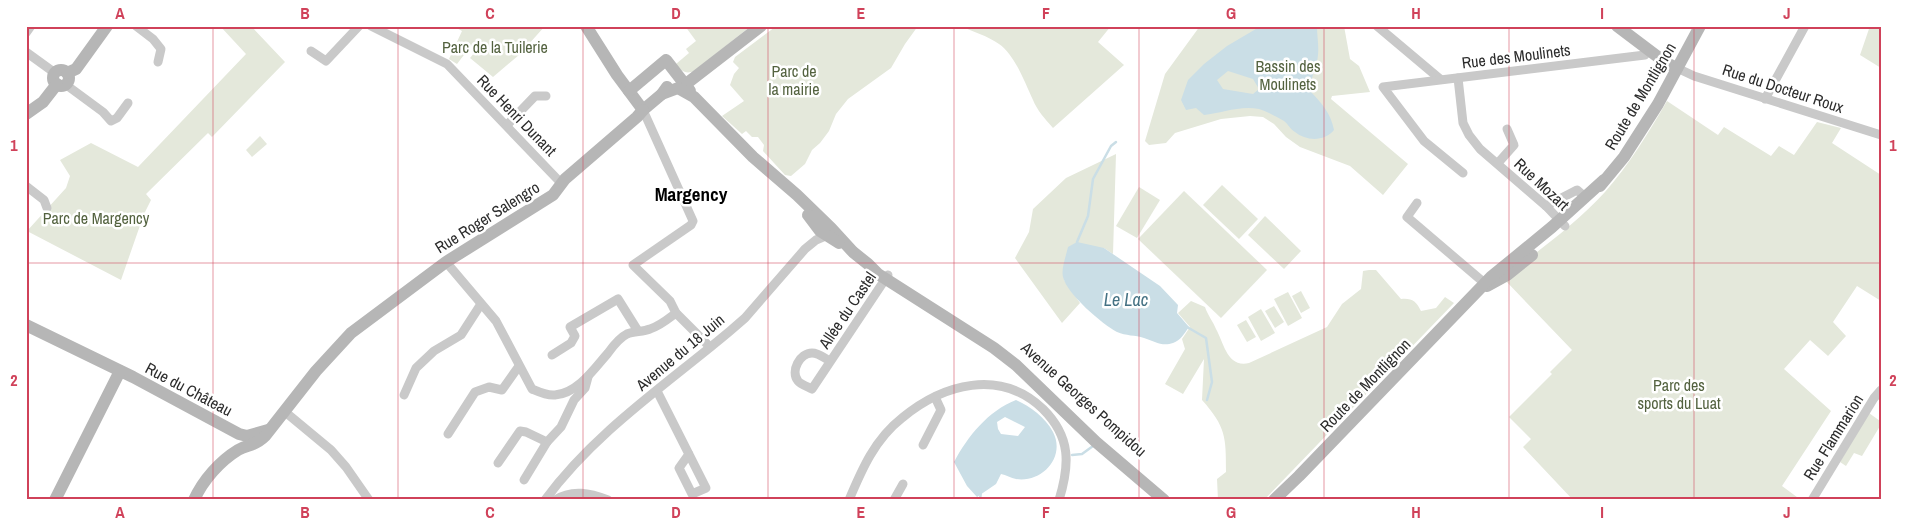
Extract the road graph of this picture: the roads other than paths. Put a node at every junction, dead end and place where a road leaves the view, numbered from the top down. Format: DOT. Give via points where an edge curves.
graph roads {
  1 [pos="31,26"];
  2 [pos="107,26"];
  3 [pos="136,26"];
  4 [pos="359,26"];
  5 [pos="371,26"];
  6 [pos="393,26"];
  7 [pos="586,26"];
  8 [pos="592,26"];
  9 [pos="761,26"];
  10 [pos="1377,26"];
  11 [pos="1618,26"];
  12 [pos="1700,26"];
  13 [pos="1804,28"];
  14 [pos="26,33"];
  15 [pos="389,36"];
  16 [pos="1649,50"];
  17 [pos="311,51"];
  18 [pos="26,52"];
  19 [pos="158,62"];
  20 [pos="1677,68"];
  21 [pos="61,78"];
  22 [pos="1458,78"];
  23 [pos="1440,79"];
  24 [pos="686,84"];
  25 [pos="633,88"];
  26 [pos="662,94"];
  27 [pos="546,96"];
  28 [pos="694,97"];
  29 [pos="1765,99"];
  30 [pos="128,102"];
  31 [pos="643,110"];
  32 [pos="26,114"];
  33 [pos="507,125"];
  34 [pos="1508,129"];
  35 [pos="1881,135"];
  36 [pos="1498,163"];
  37 [pos="1462,173"];
  38 [pos="1604,180"];
  39 [pos="561,183"];
  40 [pos="26,186"];
  41 [pos="1585,197"];
  42 [pos="1417,202"];
  43 [pos="1546,206"];
  44 [pos="47,208"];
  45 [pos="1562,223"];
  46 [pos="825,228"];
  47 [pos="805,249"];
  48 [pos="446,262"];
  49 [pos="886,277"];
  50 [pos="1484,286"];
  51 [pos="481,304"];
  52 [pos="676,313"];
  53 [pos="26,325"];
  54 [pos="638,331"];
  55 [pos="710,347"];
  56 [pos="552,355"];
  57 [pos="830,361"];
  58 [pos="519,366"];
  59 [pos="120,372"];
  60 [pos="588,377"];
  61 [pos="1881,390"];
  62 [pos="568,391"];
  63 [pos="657,391"];
  64 [pos="404,394"];
  65 [pos="935,397"];
  66 [pos="574,400"];
  67 [pos="284,411"];
  68 [pos="448,434"];
  69 [pos="244,442"];
  70 [pos="547,442"];
  71 [pos="923,445"];
  72 [pos="689,454"];
  73 [pos="498,463"];
  74 [pos="524,480"];
  75 [pos="903,484"];
  76 [pos="55,500"];
  77 [pos="194,500"];
  78 [pos="369,500"];
  79 [pos="545,500"];
  80 [pos="556,500"];
  81 [pos="608,500"];
  82 [pos="848,500"];
  83 [pos="894,500"];
  84 [pos="1059,500"];
  85 [pos="1164,500"];
  86 [pos="1172,500"];
  87 [pos="1274,500"];
  88 [pos="1812,500"];
  1 -- 14 [label="street"];
  2 -- 21 [label="main road" via="76,69"];
  3 -- 19 [label="street" via="161,49"];
  4 -- 17 [label="street" via="326,60"];
  5 -- 15 [label="street, Rue Henri Dunant"];
  6 -- 15 [label="street"];
  7 -- 25 [label="main road"];
  8 -- 25 [label="main road"];
  9 -- 24 [label="main road"];
  10 -- 23 [label="street"];
  11 -- 16 [label="main road"];
  12 -- 20 [label="main road, Route de Montlignon"];
  13 -- 29 [label="street"];
  15 -- 33 [label="street, Rue Henri Dunant" via="446,64"];
  16 -- 20 [label="main road"];
  16 -- 22 [label="street, Rue des Moulinets" via="1645,55"];
  18 -- 21 [label="street"];
  20 -- 29 [label="street, Rue du Docteur Roux"];
  20 -- 38 [label="main road, Route de Montlignon" via="1629,149"];
  21 -- 30 [label="street" via="111,122"];
  21 -- 32 [label="main road" via="43,102"];
  22 -- 23 [label="street, Rue des Moulinets"];
  22 -- 36 [label="street, Rue Mozart" via="1463,123 1480,149"];
  23 -- 37 [label="street, Rue des Moulinets" via="1382,87 1424,141"];
  24 -- 25 [label="main road, Avenue Georges Pompidou" via="666,60"];
  24 -- 26 [label="main road" via="672,83"];
  24 -- 28 [label="main road, Avenue Georges Pompidou"];
  25 -- 31 [label="main road"];
  26 -- 28 [label="main road, Avenue Georges Pompidou" via="678,88"];
  26 -- 31 [label="main road"];
  27 -- 33 [label="street" via="534,96"];
  28 -- 46 [label="main road, Avenue Georges Pompidou"];
  29 -- 35 [label="street, Rue du Docteur Roux"];
  31 -- 39 [label="main road, Rue Roger Salengro"];
  31 -- 52 [label="street" via="693,221 633,265 670,301"];
  33 -- 39 [label="street, Rue Henri Dunant"];
  34 -- 36 [label="street, Rue Mozart" via="1514,144"];
  36 -- 43 [label="street, Rue Mozart"];
  38 -- 41 [label="main road, Route de Montlignon"];
  38 -- 45 [label="main road, Route de Montlignon" via="1591,198"];
  39 -- 48 [label="main road, Rue Roger Salengro" via="553,195"];
  40 -- 44 [label="street" via="44,200"];
  41 -- 43 [label="street" via="1577,190"];
  41 -- 45 [label="main road, Route de Montlignon"];
  42 -- 50 [label="street" via="1406,217"];
  43 -- 45 [label="street, Rue Mozart"];
  45 -- 50 [label="main road, Route de Montlignon" via="1507,275"];
  46 -- 47 [label="street, Avenue du 18 Juin"];
  46 -- 47 [label="street" via="814,235"];
  46 -- 49 [label="main road, Avenue Georges Pompidou"];
  47 -- 55 [label="street, Avenue du 18 Juin" via="745,318"];
  48 -- 51 [label="street"];
  48 -- 67 [label="main road, Rue Roger Salengro" via="377,312 341,343"];
  49 -- 57 [label="street, Allée du Castel"];
  49 -- 85 [label="main road, Avenue Georges Pompidou" via="1002,354 1032,378 1103,448"];
  49 -- 86 [label="main road, Avenue Georges Pompidou" via="1025,364 1108,446"];
  50 -- 87 [label="main road, Route de Montlignon"];
  51 -- 58 [label="street" via="496,321"];
  51 -- 64 [label="street" via="461,335 434,351 416,368"];
  52 -- 54 [label="street" via="663,323"];
  52 -- 55 [label="street"];
  53 -- 59 [label="main road, Rue du Château"];
  54 -- 56 [label="street" via="618,299 570,327 575,336 571,343"];
  54 -- 60 [label="street" via="627,334 616,344"];
  55 -- 63 [label="street, Avenue du 18 Juin"];
  58 -- 62 [label="street" via="532,389 555,395"];
  58 -- 68 [label="street" via="502,390 489,387 475,392"];
  59 -- 69 [label="main road, Rue du Château"];
  59 -- 76 [label="main road"];
  60 -- 62 [label="street"];
  60 -- 66 [label="street" via="585,388"];
  61 -- 88 [label="street, Rue Flammarion"];
  62 -- 66 [label="street"];
  63 -- 72 [label="street"];
  63 -- 79 [label="street, Avenue du 18 Juin" via="608,430"];
  65 -- 71 [label="street" via="941,410"];
  65 -- 82 [label="street" via="901,418 881,438"];
  65 -- 84 [label="street" via="954,388 979,384 1012,388 1035,402 1061,432 1066,447 1067,470"];
  66 -- 70 [label="street" via="561,427"];
  67 -- 69 [label="main road, Rue Roger Salengro" via="270,428"];
  67 -- 78 [label="street" via="330,450"];
  69 -- 77 [label="main road, Rue Roger Salengro" via="214,470"];
  70 -- 73 [label="street" via="520,431"];
  70 -- 74 [label="street"];
  75 -- 83 [label="street"];
  80 -- 81 [label="street" via="580,493"];
}
